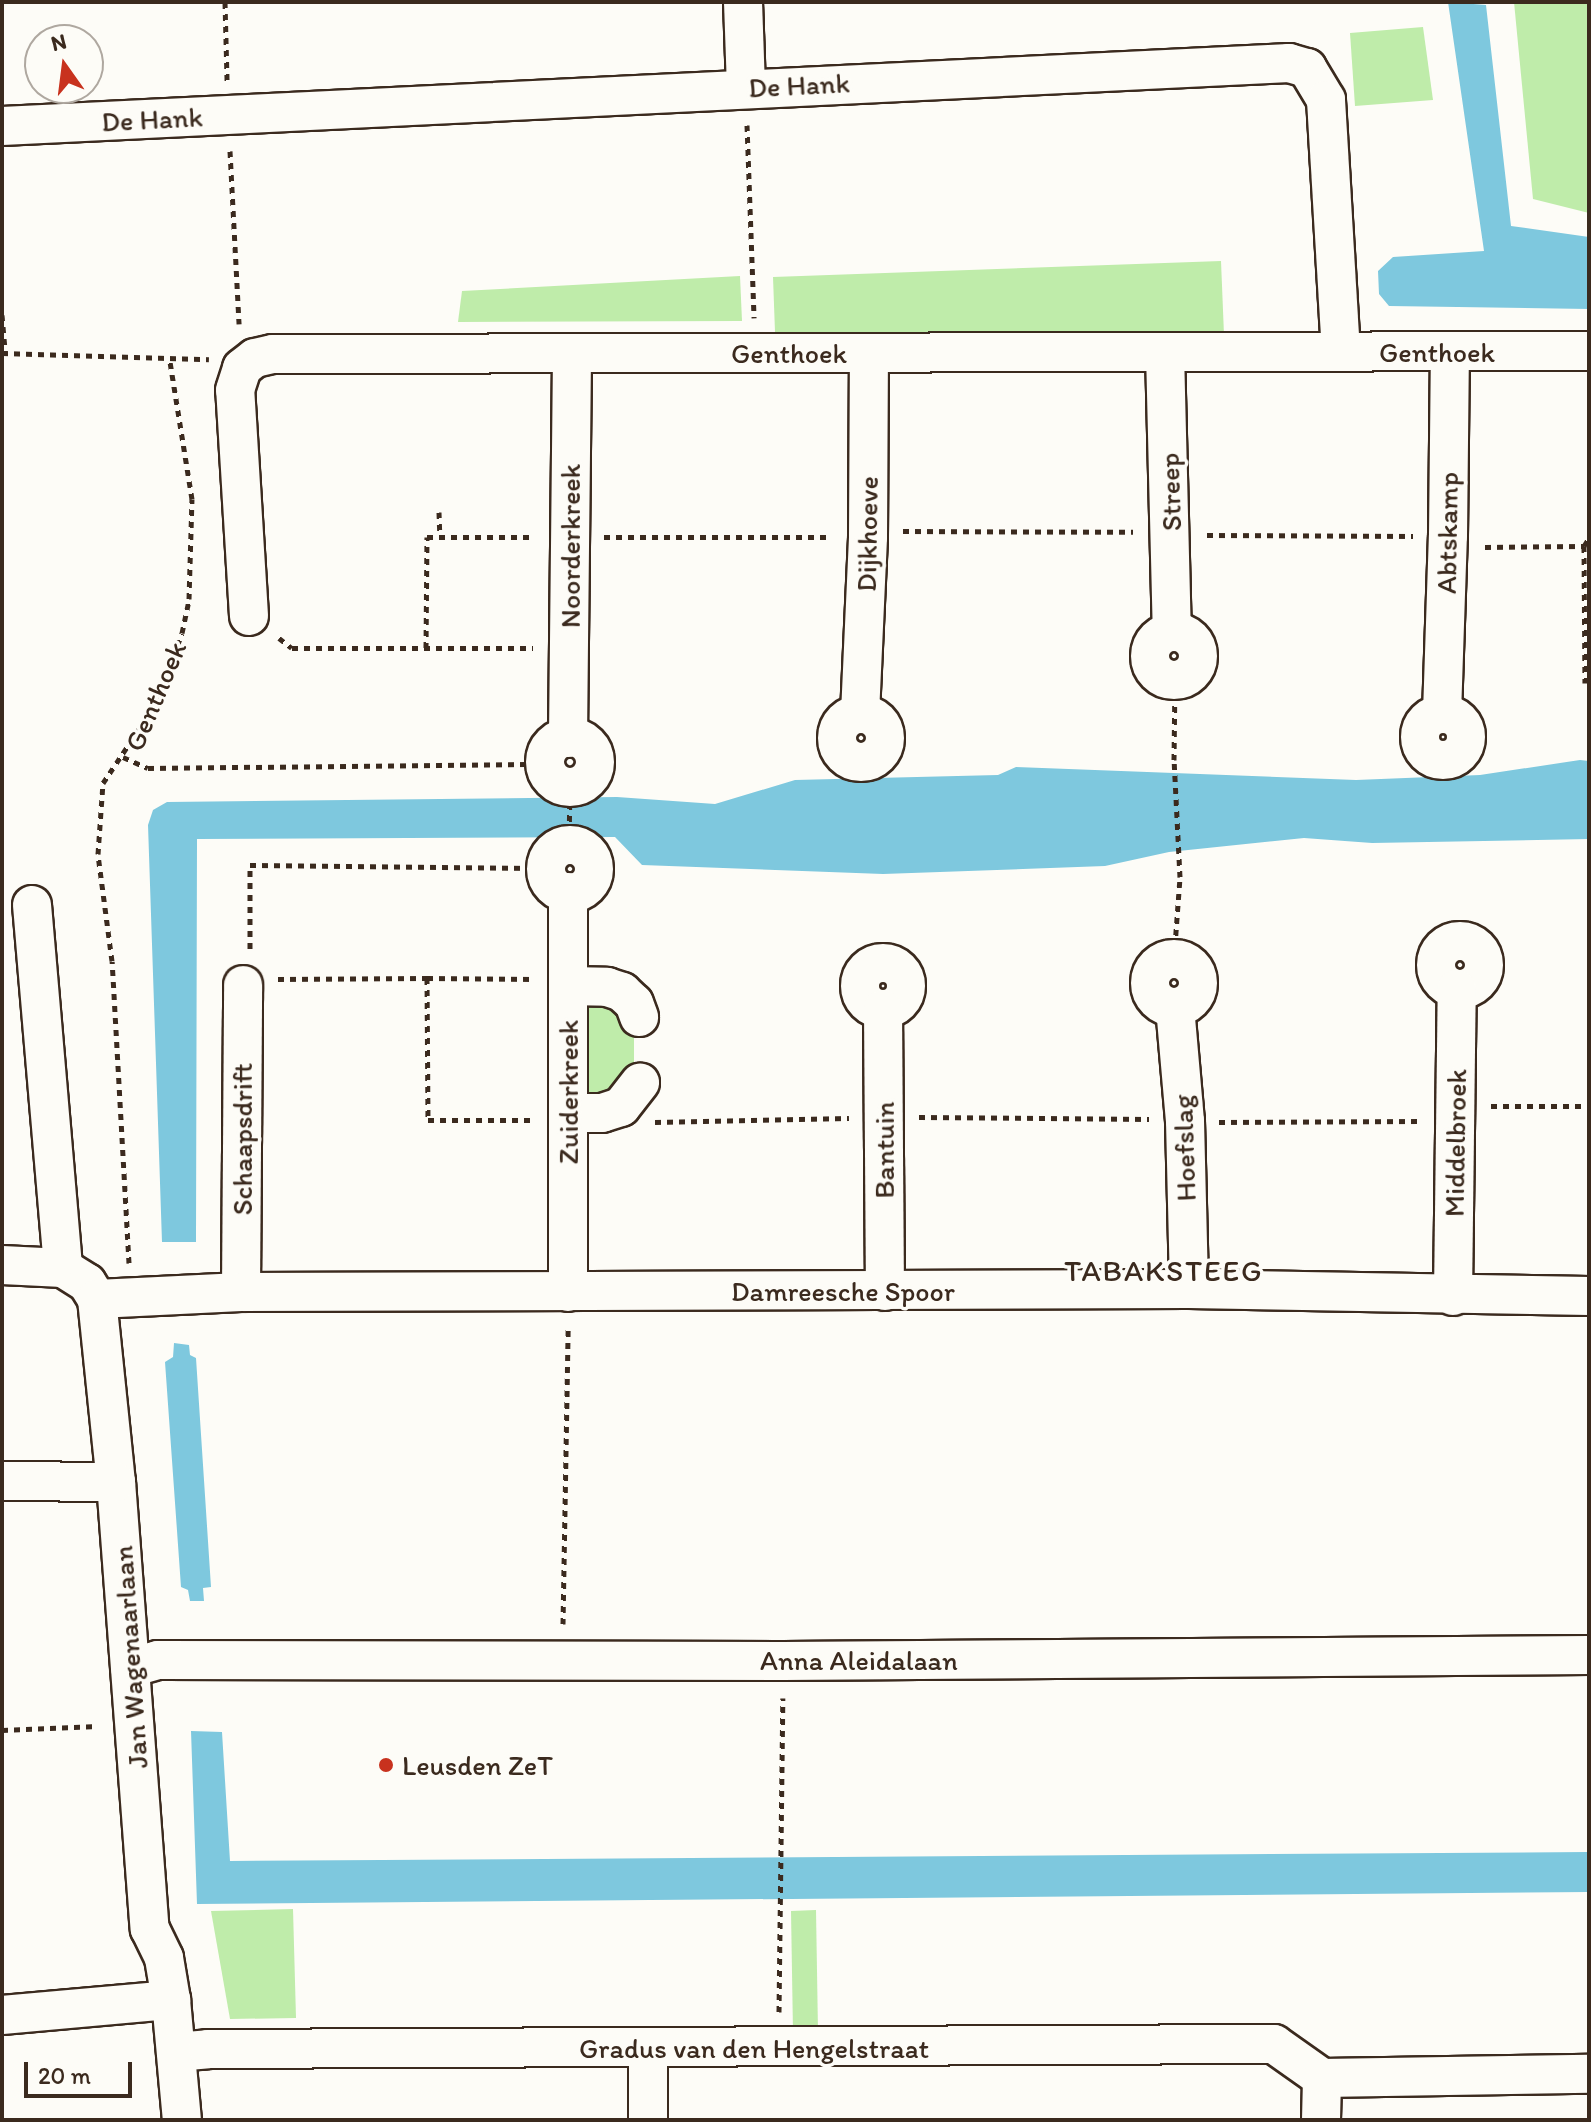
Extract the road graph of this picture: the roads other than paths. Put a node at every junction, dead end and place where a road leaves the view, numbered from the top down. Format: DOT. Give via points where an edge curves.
graph roads {
  1 [pos="743,2"];
  2 [pos="746,88"];
  3 [pos="2,126"];
  4 [pos="1589,351"];
  5 [pos="1165,352"];
  6 [pos="1341,352"];
  7 [pos="1450,352"];
  8 [pos="869,353"];
  9 [pos="572,354"];
  10 [pos="249,616"];
  11 [pos="1175,681"];
  12 [pos="860,714"];
  13 [pos="1442,714"];
  14 [pos="561,763"];
  15 [pos="561,868"];
  16 [pos="32,905"];
  17 [pos="1174,959"];
  18 [pos="568,983"];
  19 [pos="243,985"];
  20 [pos="1457,989"];
  21 [pos="883,1009"];
  22 [pos="639,1017"];
  23 [pos="640,1083"];
  24 [pos="568,1113"];
  25 [pos="2,1265"];
  26 [pos="63,1268"];
  27 [pos="1189,1289"];
  28 [pos="885,1291"];
  29 [pos="241,1292"];
  30 [pos="568,1292"];
  31 [pos="1453,1296"];
  32 [pos="1589,1296"];
  33 [pos="97,1299"];
  34 [pos="2,1481"];
  35 [pos="116,1482"];
  36 [pos="1589,1655"];
  37 [pos="130,1668"];
  38 [pos="171,2000"];
  39 [pos="2,2015"];
  40 [pos="648,2048"];
  41 [pos="176,2052"];
  42 [pos="1589,2074"];
  43 [pos="1322,2078"];
  44 [pos="182,2120"];
  45 [pos="648,2120"];
  46 [pos="1321,2120"];
  1 -- 2 [label="street"];
  2 -- 3 [label="street, De Hank"];
  2 -- 6 [label="street, De Hank" via="1289,63 1307,68 1326,100"];
  4 -- 7 [label="street, Genthoek"];
  5 -- 6 [label="street, Genthoek"];
  5 -- 8 [label="street, Genthoek"];
  5 -- 11 [label="street, Streep" via="1172,632 1193,640 1199,655 1195,670"];
  6 -- 7 [label="street, Genthoek"];
  7 -- 13 [label="street, Abtskamp"];
  8 -- 9 [label="street, Genthoek"];
  8 -- 12 [label="street, Dijkhoeve"];
  9 -- 10 [label="street, Genthoek" via="273,354 242,368 235,390"];
  9 -- 14 [label="street, Noorderkreek" via="569,648"];
  15 -- 18 [label="street, Zuiderkreek"];
  16 -- 26 [label="street"];
  17 -- 27 [label="street, Hoefslag" via="1158,965 1150,979 1154,996 1175,1007 1185,1121"];
  18 -- 22 [label="street" via="622,992"];
  18 -- 24 [label="street, Zuiderkreek"];
  19 -- 29 [label="street, Schaapsdrift"];
  20 -- 31 [label="street, Middelbroek"];
  21 -- 28 [label="street, Bantuin"];
  23 -- 24 [label="street" via="621,1107"];
  24 -- 30 [label="street, Zuiderkreek"];
  25 -- 26 [label="street"];
  26 -- 33 [label="street" via="87,1283"];
  27 -- 28 [label="street, Damreesche Spoor"];
  27 -- 31 [label="street, Damreesche Spoor"];
  28 -- 30 [label="street, Damreesche Spoor"];
  29 -- 30 [label="street, Damreesche Spoor"];
  29 -- 33 [label="street, Damreesche Spoor"];
  31 -- 32 [label="street, Damreesche Spoor"];
  33 -- 35 [label="street, Jan Wagenaarlaan"];
  34 -- 35 [label="street"];
  35 -- 37 [label="street, Jan Wagenaarlaan"];
  36 -- 37 [label="street, Anna Aleidalaan" via="158,1660"];
  37 -- 38 [label="street, Jan Wagenaarlaan" via="150,1929 164,1958"];
  38 -- 39 [label="street"];
  38 -- 41 [label="street, Jan Wagenaarlaan"];
  40 -- 41 [label="street, Gradus van den Hengelstraat"];
  40 -- 43 [label="street, Gradus van den Hengelstraat" via="1274,2044"];
  40 -- 45 [label="street"];
  41 -- 44 [label="street, Jan Wagenaarlaan"];
  42 -- 43 [label="street"];
  43 -- 46 [label="street"];
}
